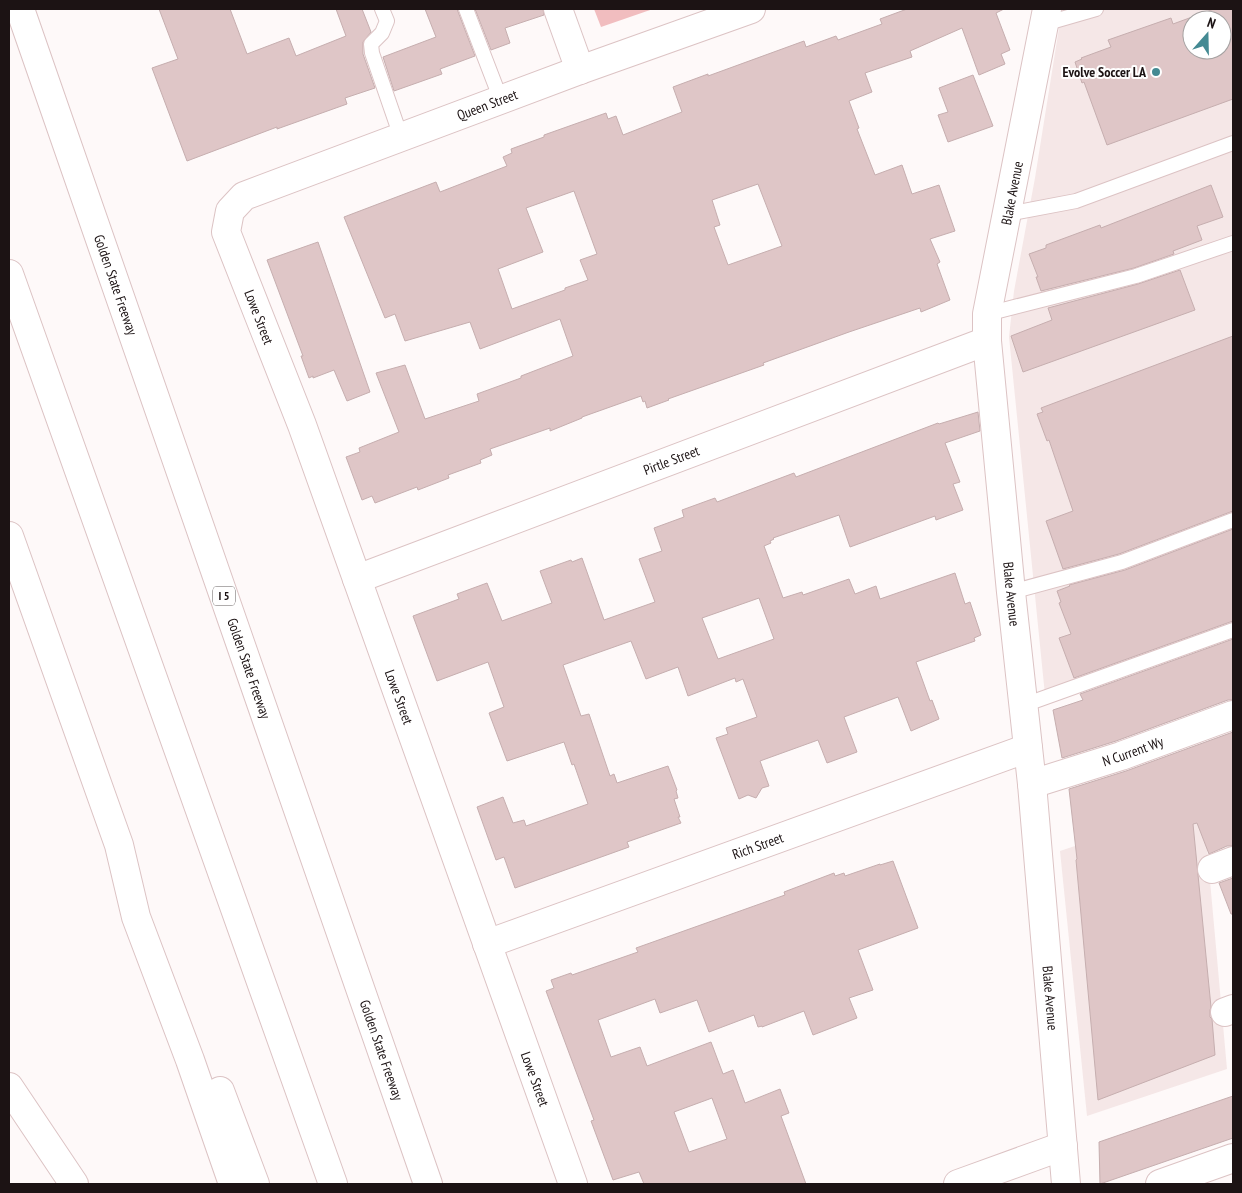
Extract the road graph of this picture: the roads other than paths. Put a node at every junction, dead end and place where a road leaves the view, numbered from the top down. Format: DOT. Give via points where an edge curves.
graph roads {
  1 [pos="20,9"];
  2 [pos="382,9"];
  3 [pos="466,9"];
  4 [pos="558,9"];
  5 [pos="751,9"];
  6 [pos="1096,9"];
  7 [pos="1046,17"];
  8 [pos="580,70"];
  9 [pos="501,100"];
  10 [pos="401,137"];
  11 [pos="1233,143"];
  12 [pos="230,211"];
  13 [pos="1008,214"];
  14 [pos="1233,243"];
  15 [pos="9,274"];
  16 [pos="987,327"];
  17 [pos="1233,520"];
  18 [pos="9,536"];
  19 [pos="357,579"];
  20 [pos="1011,592"];
  21 [pos="1233,630"];
  22 [pos="1024,705"];
  23 [pos="1233,715"];
  24 [pos="1028,748"];
  25 [pos="1032,784"];
  26 [pos="119,845"];
  27 [pos="487,944"];
  28 [pos="9,1087"];
  29 [pos="1063,1146"];
  30 [pos="1233,1158"];
  31 [pos="74,1184"];
  32 [pos="233,1184"];
  33 [pos="255,1184"];
  34 [pos="332,1184"];
  35 [pos="428,1184"];
  36 [pos="573,1184"];
  37 [pos="958,1184"];
  38 [pos="1066,1184"];
  39 [pos="1160,1184"];
  1 -- 35 [label="main road, Golden State Freeway / I 5"];
  2 -- 10 [label="lane" via="386,21 382,33 371,44 372,53"];
  3 -- 9 [label="lane"];
  4 -- 8 [label="main road"];
  5 -- 8 [label="main road, Queen Street"];
  6 -- 7 [label="lane"];
  7 -- 13 [label="main road, Blake Avenue"];
  8 -- 9 [label="main road, Queen Street"];
  9 -- 10 [label="main road, Queen Street"];
  10 -- 12 [label="main road, Queen Street" via="244,196"];
  11 -- 13 [label="lane" via="1076,200"];
  12 -- 19 [label="main road, Lowe Street" via="226,232 302,425"];
  13 -- 16 [label="main road, Blake Avenue"];
  14 -- 16 [label="lane"];
  15 -- 34 [label="main road"];
  16 -- 19 [label="main road, Pirtle Street"];
  16 -- 20 [label="main road, Blake Avenue"];
  17 -- 20 [label="lane" via="1122,562"];
  18 -- 26 [label="main road"];
  19 -- 27 [label="main road, Lowe Street"];
  20 -- 22 [label="main road, Blake Avenue"];
  21 -- 22 [label="lane"];
  22 -- 24 [label="main road, Blake Avenue"];
  23 -- 25 [label="main road, N Current Wy"];
  24 -- 25 [label="main road, Blake Avenue"];
  24 -- 27 [label="main road, Rich Street"];
  25 -- 29 [label="main road, Blake Avenue"];
  26 -- 32 [label="main road" via="136,917"];
  26 -- 33 [label="main road" via="153,912"];
  27 -- 36 [label="main road, Lowe Street"];
  28 -- 31 [label="main road"];
  29 -- 37 [label="main road"];
  29 -- 38 [label="main road, Blake Avenue"];
  30 -- 39 [label="main road"];
}
